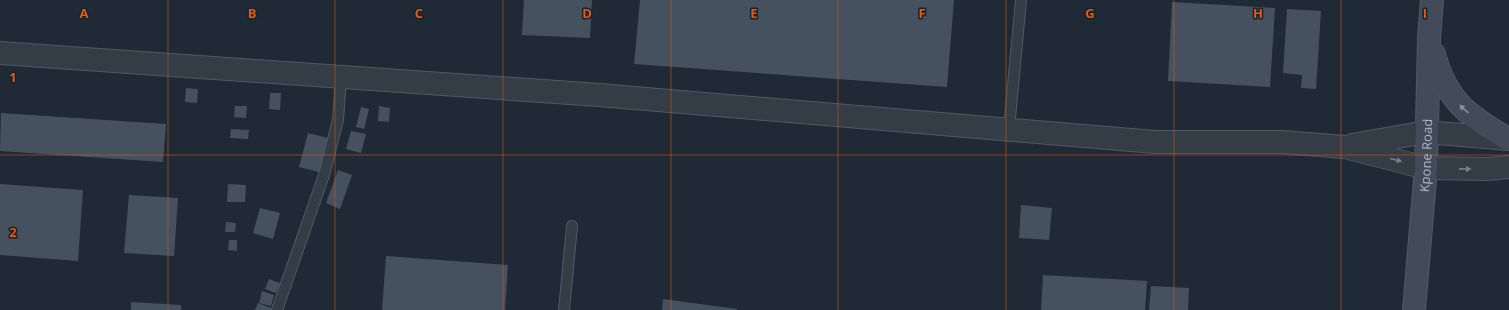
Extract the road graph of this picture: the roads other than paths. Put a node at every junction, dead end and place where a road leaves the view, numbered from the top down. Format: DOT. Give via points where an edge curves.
graph roads {
  1 [pos="1021,0"];
  2 [pos="1432,0"];
  3 [pos="1429,38"];
  4 [pos="0,53"];
  5 [pos="341,77"];
  6 [pos="1009,130"];
  7 [pos="1426,132"];
  8 [pos="1508,139"];
  9 [pos="1345,147"];
  10 [pos="1509,167"];
  11 [pos="1426,168"];
  12 [pos="572,226"];
  13 [pos="277,310"];
  14 [pos="564,310"];
  15 [pos="1414,310"];
  1 -- 6 [label="lane"];
  2 -- 3 [label="main road, Kpone Road"];
  3 -- 7 [label="main road, Kpone Road"];
  8 -- 3 [label="main road, one-way" via="1482,124 1449,93 1440,75"];
  4 -- 5 [label="street"];
  5 -- 6 [label="street" via="599,95"];
  5 -- 13 [label="lane" via="338,120 324,176"];
  6 -- 9 [label="street" via="1155,142 1283,142"];
  7 -- 8 [label="street"];
  7 -- 9 [label="street"];
  7 -- 11 [label="main road, Kpone Road"];
  9 -- 11 [label="street, one-way"];
  11 -- 10 [label="street, one-way"];
  11 -- 15 [label="main road, Kpone Road"];
  12 -- 14 [label="lane"];
}
